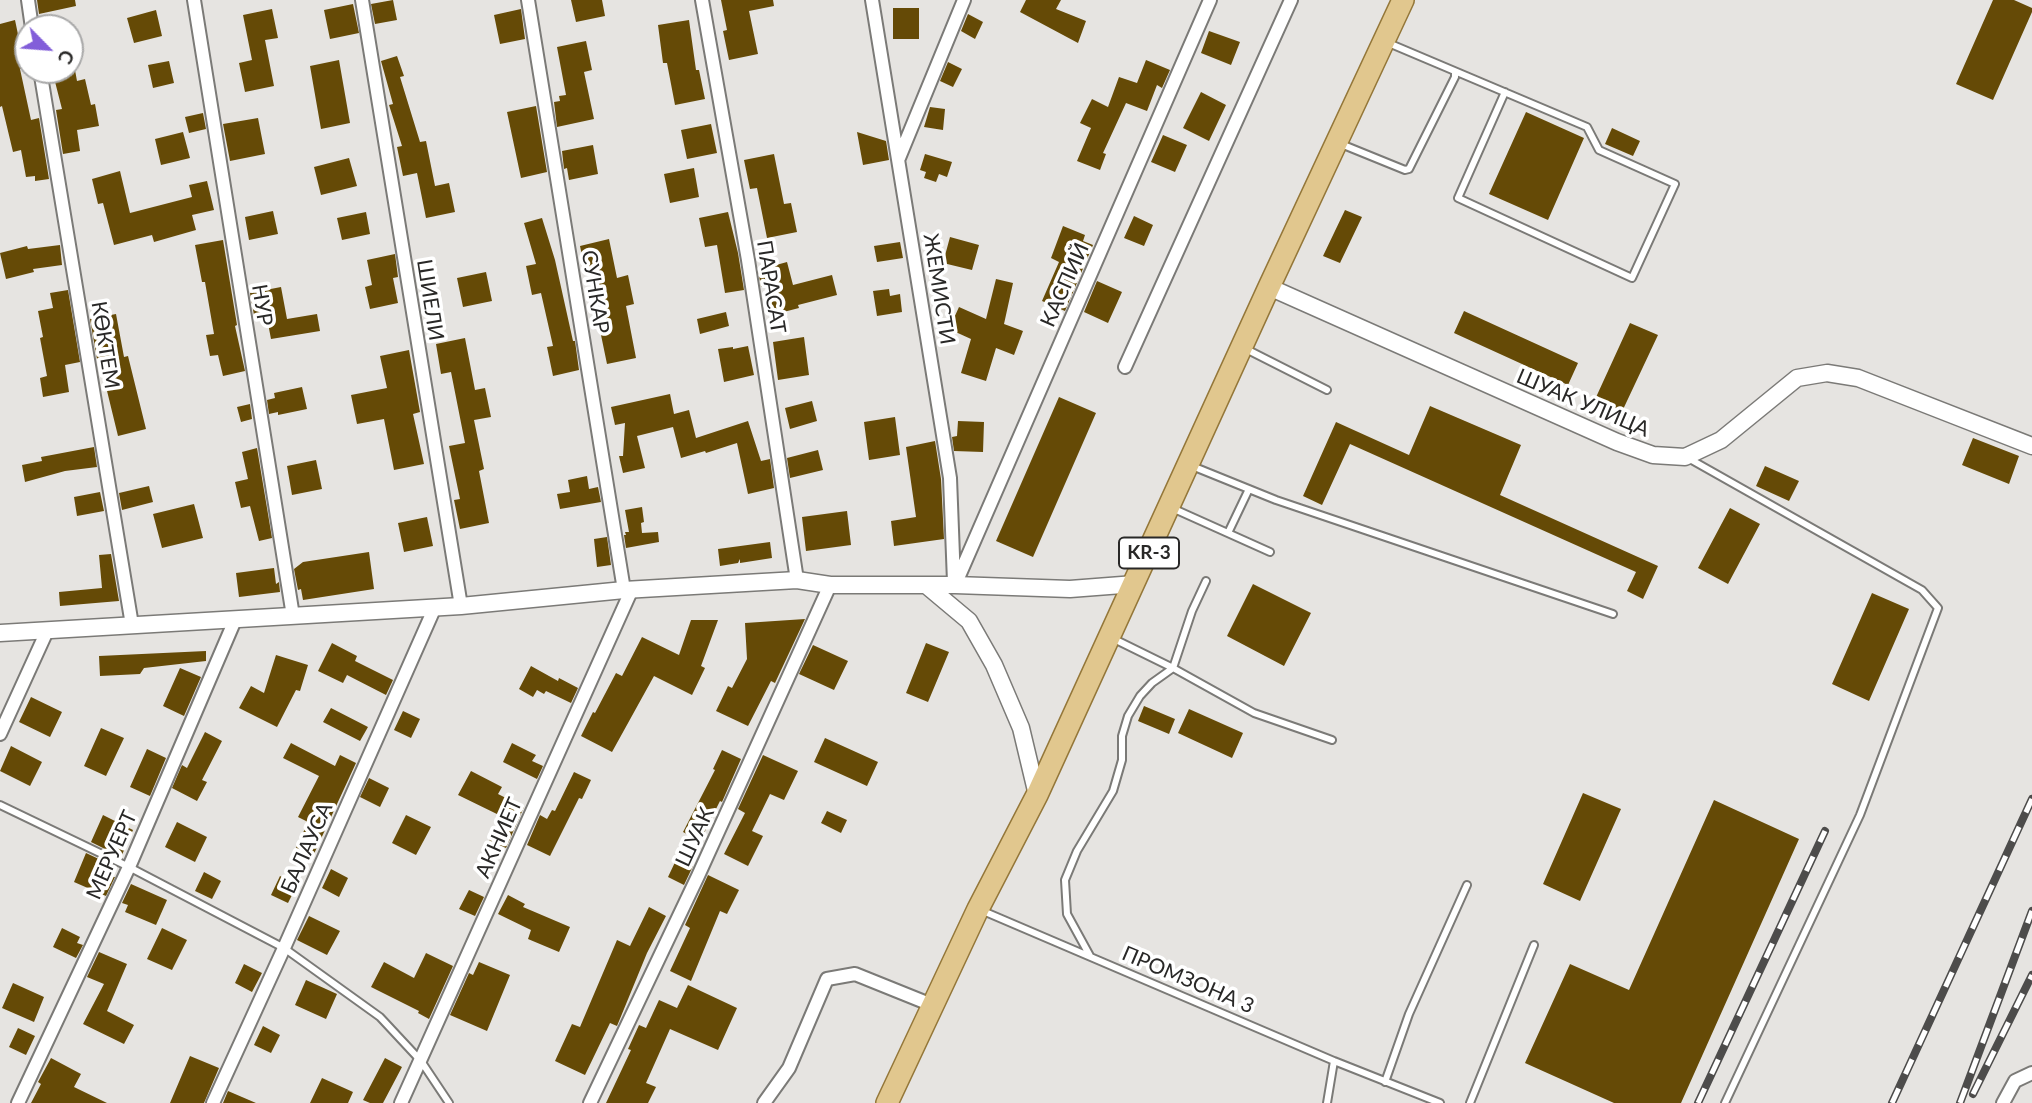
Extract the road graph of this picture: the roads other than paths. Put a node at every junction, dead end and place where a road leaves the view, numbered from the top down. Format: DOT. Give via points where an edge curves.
graph roads {
  1 [pos="194,0"];
  2 [pos="362,0"];
  3 [pos="528,0"];
  4 [pos="702,0"];
  5 [pos="872,0"];
  6 [pos="964,0"];
  7 [pos="1210,0"];
  8 [pos="1291,0"];
  9 [pos="1403,0"];
  10 [pos="1384,41"];
  11 [pos="1455,73"];
  12 [pos="42,84"];
  13 [pos="1505,92"];
  14 [pos="1337,143"];
  15 [pos="899,159"];
  16 [pos="1269,287"];
  17 [pos="1242,348"];
  18 [pos="1125,367"];
  19 [pos="1327,390"];
  20 [pos="2032,446"];
  21 [pos="1685,457"];
  22 [pos="1189,465"];
  23 [pos="1249,489"];
  24 [pos="1170,507"];
  25 [pos="1228,533"];
  26 [pos="1270,552"];
  27 [pos="797,580"];
  28 [pos="1206,581"];
  29 [pos="1135,584"];
  30 [pos="926,585"];
  31 [pos="955,585"];
  32 [pos="830,586"];
  33 [pos="628,589"];
  34 [pos="461,606"];
  35 [pos="435,607"];
  36 [pos="1613,614"];
  37 [pos="293,616"];
  38 [pos="235,620"];
  39 [pos="132,625"];
  40 [pos="47,631"];
  41 [pos="0,634"];
  42 [pos="1110,637"];
  43 [pos="1173,668"];
  44 [pos="0,734"];
  45 [pos="1332,740"];
  46 [pos="1037,795"];
  47 [pos="0,804"];
  48 [pos="129,867"];
  49 [pos="1467,885"];
  50 [pos="978,909"];
  51 [pos="1534,945"];
  52 [pos="284,948"];
  53 [pos="1090,957"];
  54 [pos="932,1005"];
  55 [pos="421,1061"];
  56 [pos="1334,1062"];
  57 [pos="2032,1073"];
  58 [pos="1385,1082"];
  59 [pos="18,1103"];
  60 [pos="213,1103"];
  61 [pos="401,1103"];
  62 [pos="449,1103"];
  63 [pos="590,1103"];
  64 [pos="764,1103"];
  65 [pos="887,1103"];
  66 [pos="1327,1103"];
  67 [pos="1440,1103"];
  68 [pos="1470,1103"];
  69 [pos="1725,1103"];
  70 [pos="2003,1103"];
  1 -- 37 [label="street, НУР"];
  2 -- 34 [label="street, ШИЕЛИ"];
  3 -- 33 [label="street, СУНКАР"];
  4 -- 27 [label="street, ПАРАСАТ"];
  5 -- 15 [label="street, ЖЕМИСТИ"];
  6 -- 15 [label="street"];
  7 -- 31 [label="street, КАСПИЙ"];
  8 -- 18 [label="street"];
  9 -- 10 [label="main road, KR-3"];
  10 -- 11 [label="lane"];
  10 -- 14 [label="main road, KR-3"];
  11 -- 13 [label="lane"];
  11 -- 14 [label="lane" via="1409,169"];
  12 -- 39 [label="street, КӨКТЕМ"];
  13 -- 13 [label="lane" via="1587,127 1599,150 1675,184 1632,278 1458,198"];
  14 -- 16 [label="main road, KR-3"];
  15 -- 31 [label="street, ЖЕМИСТИ" via="950,478"];
  16 -- 17 [label="main road, KR-3"];
  16 -- 21 [label="street, ШУАК УЛИЦА" via="1617,442 1653,455"];
  17 -- 19 [label="lane"];
  17 -- 22 [label="main road, KR-3"];
  20 -- 21 [label="street" via="1858,378 1827,373 1797,378 1721,440"];
  21 -- 69 [label="lane" via="1922,590 1938,608 1860,815"];
  22 -- 23 [label="lane"];
  22 -- 24 [label="main road, KR-3"];
  23 -- 25 [label="lane"];
  23 -- 36 [label="lane"];
  24 -- 25 [label="lane"];
  24 -- 29 [label="main road, KR-3"];
  25 -- 26 [label="lane"];
  27 -- 32 [label="street"];
  27 -- 33 [label="street"];
  28 -- 43 [label="lane"];
  29 -- 31 [label="street" via="1070,589"];
  29 -- 42 [label="main road, KR-3"];
  30 -- 31 [label="street"];
  30 -- 32 [label="street"];
  30 -- 46 [label="street" via="968,621 994,665 1021,728"];
  32 -- 63 [label="street, ШУАК"];
  33 -- 34 [label="street"];
  33 -- 55 [label="street, АКНИЕТ"];
  34 -- 35 [label="street"];
  35 -- 37 [label="street"];
  35 -- 52 [label="street, БАЛАУСА"];
  37 -- 38 [label="street"];
  38 -- 39 [label="street"];
  38 -- 48 [label="street, МЕРУЕРТ"];
  39 -- 40 [label="street"];
  40 -- 41 [label="street"];
  40 -- 44 [label="street"];
  42 -- 43 [label="lane"];
  42 -- 46 [label="main road, KR-3"];
  43 -- 45 [label="lane" via="1254,713"];
  43 -- 53 [label="lane" via="1146,690 1128,716 1113,792 1065,880 1067,914"];
  46 -- 50 [label="main road, KR-3"];
  47 -- 48 [label="lane"];
  48 -- 52 [label="lane"];
  48 -- 59 [label="street, МЕРУЕРТ"];
  49 -- 58 [label="lane" via="1409,1014"];
  50 -- 53 [label="lane, ПРОМЗОНА 3"];
  50 -- 54 [label="main road, KR-3"];
  51 -- 68 [label="lane"];
  52 -- 55 [label="lane" via="380,1017"];
  52 -- 60 [label="street, БАЛАУСА"];
  53 -- 56 [label="lane, ПРОМЗОНА 3"];
  54 -- 64 [label="street" via="855,974 827,979 789,1068"];
  54 -- 65 [label="main road, KR-3"];
  55 -- 61 [label="street, АКНИЕТ"];
  55 -- 62 [label="lane"];
  56 -- 58 [label="lane, ПРОМЗОНА 3"];
  56 -- 66 [label="lane"];
  57 -- 70 [label="street" via="2015,1081"];
  58 -- 67 [label="lane, ПРОМЗОНА 3"];
}
